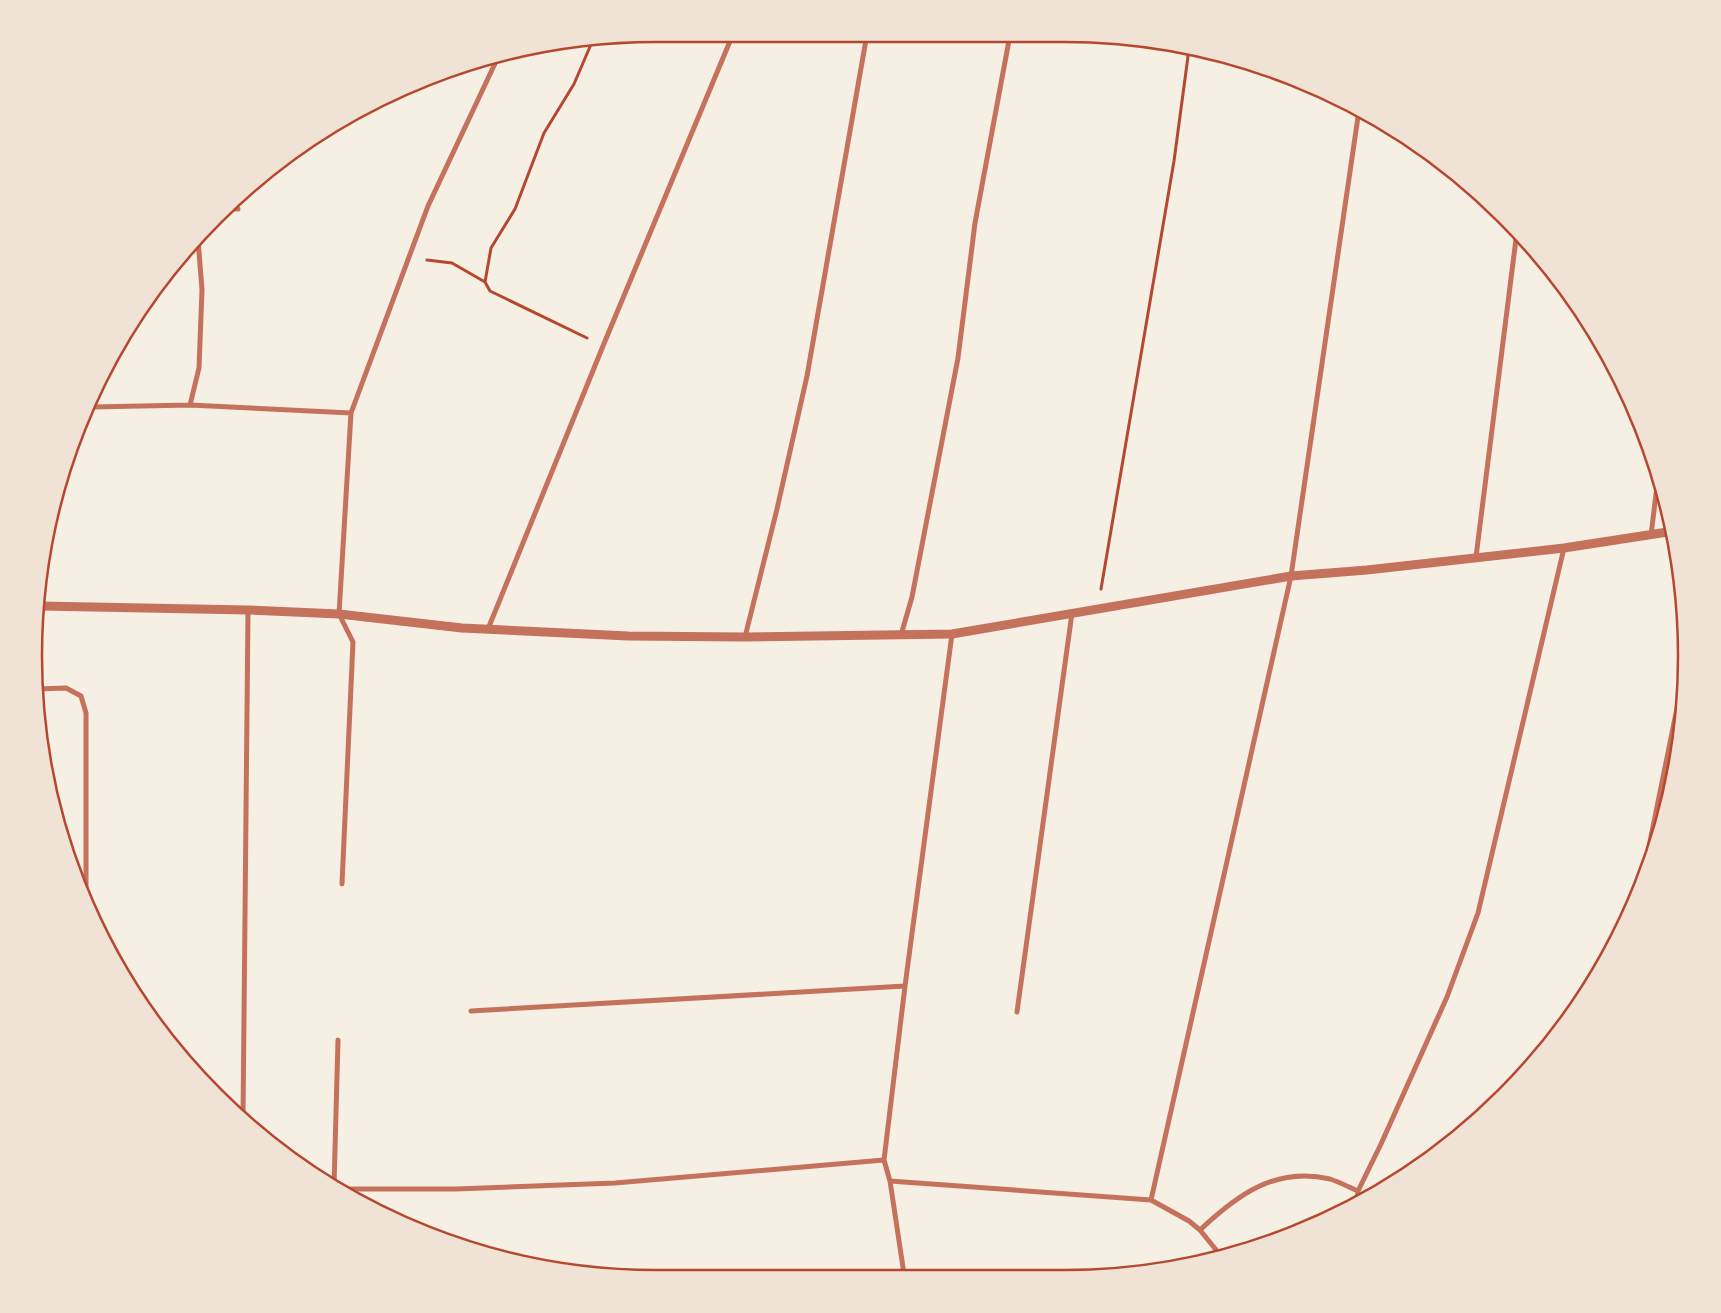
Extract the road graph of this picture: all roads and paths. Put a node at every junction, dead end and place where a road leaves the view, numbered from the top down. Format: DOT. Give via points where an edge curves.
graph roads {
  1 [pos="729,43"];
  2 [pos="866,43"];
  3 [pos="1008,43"];
  4 [pos="590,47"];
  5 [pos="1188,55"];
  6 [pos="494,64"];
  7 [pos="1358,118"];
  8 [pos="1516,241"];
  9 [pos="199,248"];
  10 [pos="409,257"];
  11 [pos="486,282"];
  12 [pos="603,346"];
  13 [pos="190,405"];
  14 [pos="96,407"];
  15 [pos="351,413"];
  16 [pos="1656,492"];
  17 [pos="1666,532"];
  18 [pos="1651,535"];
  19 [pos="1564,548"];
  20 [pos="1476,557"];
  21 [pos="1291,576"];
  22 [pos="45,606"];
  23 [pos="1098,609"];
  24 [pos="248,610"];
  25 [pos="339,614"];
  26 [pos="1072,614"];
  27 [pos="488,629"];
  28 [pos="952,634"];
  29 [pos="901,635"];
  30 [pos="745,637"];
  31 [pos="44,689"];
  32 [pos="1675,719"];
  33 [pos="1650,840"];
  34 [pos="86,883"];
  35 [pos="342,884"];
  36 [pos="905,986"];
  37 [pos="471,1010"];
  38 [pos="1017,1012"];
  39 [pos="338,1040"];
  40 [pos="243,1110"];
  41 [pos="884,1160"];
  42 [pos="334,1179"];
  43 [pos="890,1181"];
  44 [pos="351,1189"];
  45 [pos="1358,1190"];
  46 [pos="1357,1195"];
  47 [pos="1151,1200"];
  48 [pos="1200,1230"];
  49 [pos="1217,1251"];
  50 [pos="903,1270"];
  1 -- 12 [label="street"];
  2 -- 30 [label="street" via="807,376"];
  3 -- 29 [label="street" via="974,223 958,358 912,597"];
  4 -- 11 [label="path" via="574,84 544,133 515,209 491,248"];
  5 -- 23 [label="path" via="1174,161"];
  6 -- 10 [label="street" via="428,206"];
  7 -- 21 [label="street"];
  8 -- 20 [label="street"];
  9 -- 13 [label="street" via="202,290 199,368"];
  10 -- 11 [label="path" via="452,263"];
  10 -- 15 [label="street"];
  11 -- 12 [label="path" via="490,291"];
  12 -- 27 [label="street"];
  13 -- 14 [label="street"];
  13 -- 15 [label="street"];
  15 -- 25 [label="street"];
  16 -- 18 [label="street"];
  17 -- 18 [label="street"];
  18 -- 19 [label="street"];
  19 -- 20 [label="street"];
  19 -- 45 [label="street" via="1478,913 1447,997"];
  20 -- 21 [label="street"];
  21 -- 23 [label="street"];
  21 -- 47 [label="street"];
  22 -- 24 [label="street"];
  23 -- 26 [label="street"];
  24 -- 25 [label="street"];
  24 -- 40 [label="street"];
  25 -- 27 [label="street"];
  25 -- 35 [label="street" via="353,642"];
  26 -- 28 [label="street"];
  26 -- 38 [label="street"];
  27 -- 30 [label="street" via="628,636"];
  28 -- 29 [label="street"];
  28 -- 36 [label="street"];
  29 -- 30 [label="street"];
  31 -- 34 [label="street" via="66,688 81,696 86,713"];
  32 -- 33 [label="street"];
  36 -- 37 [label="street"];
  36 -- 41 [label="street"];
  39 -- 42 [label="street"];
  41 -- 43 [label="street"];
  41 -- 44 [label="street" via="615,1182 456,1189"];
  43 -- 47 [label="street"];
  43 -- 50 [label="street"];
  45 -- 46 [label="street"];
  45 -- 48 [label="street" via="1330,1179 1301,1176 1266,1182 1224,1208"];
  47 -- 48 [label="street"];
  48 -- 49 [label="street"];
}
